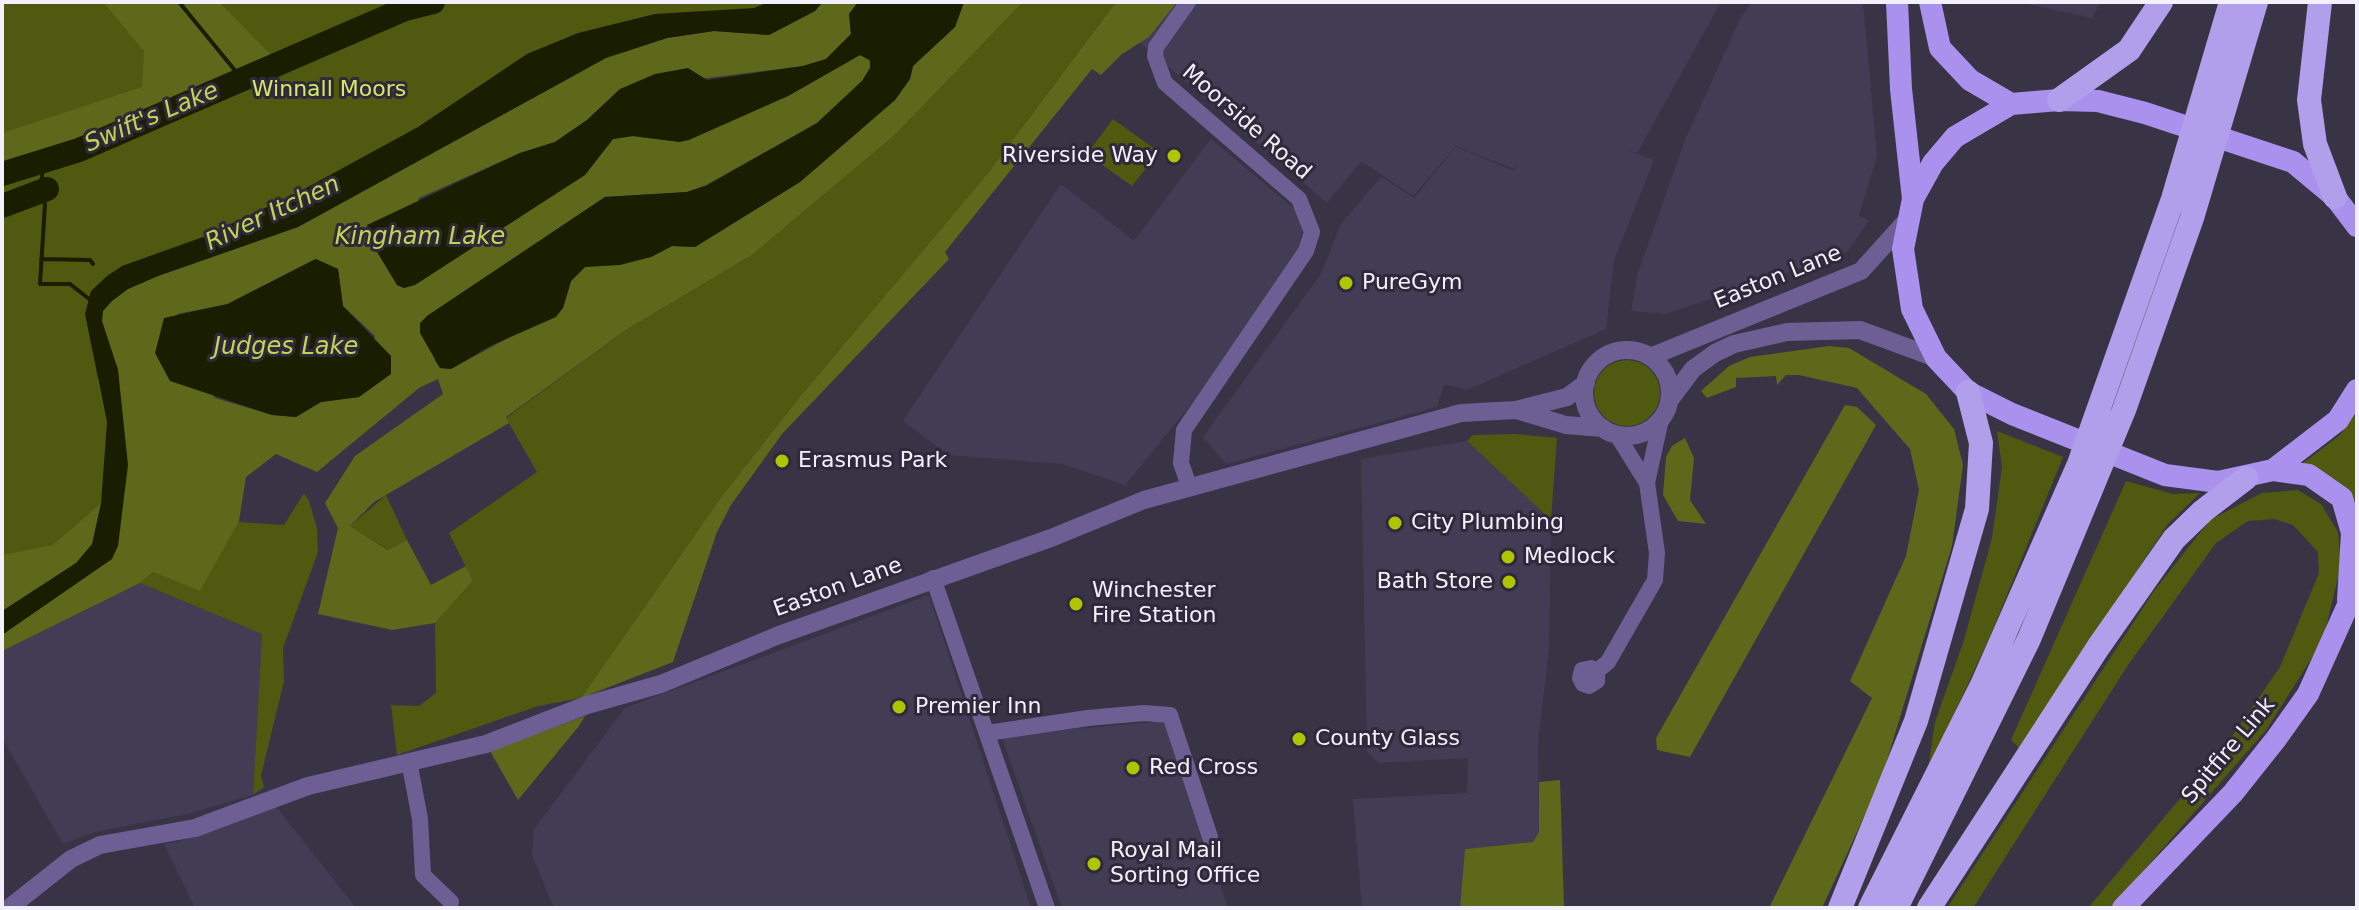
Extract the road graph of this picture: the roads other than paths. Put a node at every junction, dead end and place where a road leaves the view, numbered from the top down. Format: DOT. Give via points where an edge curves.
graph roads {
  1 [pos="1188,2"];
  2 [pos="1897,2"];
  3 [pos="1930,2"];
  4 [pos="2161,2"];
  5 [pos="2231,2"];
  6 [pos="2256,2"];
  7 [pos="2320,2"];
  8 [pos="2059,100"];
  9 [pos="2011,104"];
  10 [pos="2335,197"];
  11 [pos="1913,199"];
  12 [pos="1906,221"];
  13 [pos="2357,226"];
  14 [pos="1650,357"];
  15 [pos="1936,358"];
  16 [pos="1586,383"];
  17 [pos="2357,390"];
  18 [pos="1968,392"];
  19 [pos="1669,401"];
  20 [pos="1516,410"];
  21 [pos="1661,419"];
  22 [pos="1610,432"];
  23 [pos="2273,470"];
  24 [pos="2246,478"];
  25 [pos="1647,483"];
  26 [pos="1189,486"];
  27 [pos="933,578"];
  28 [pos="2357,585"];
  29 [pos="2347,609"];
  30 [pos="1597,671"];
  31 [pos="987,733"];
  32 [pos="409,761"];
  33 [pos="1210,837"];
  34 [pos="451,902"];
  35 [pos="9,908"];
  36 [pos="1047,908"];
  37 [pos="1840,908"];
  38 [pos="1870,908"];
  39 [pos="1896,908"];
  40 [pos="1929,908"];
  41 [pos="2123,908"];
  1 -- 26 [label="street, Moorside Road" via="1156,47 1165,83 1299,199 1312,232 1306,251 1184,430 1181,463"];
  2 -- 11 [label="highway"];
  3 -- 9 [label="highway" via="1940,48 1970,80"];
  4 -- 8 [label="highway" via="2129,50"];
  5 -- 38 [label="highway" via="2173,199 2079,464 1982,685"];
  6 -- 39 [label="highway" via="2192,218 2124,410 2029,639"];
  7 -- 10 [label="highway" via="2309,100 2315,144"];
  8 -- 9 [label="highway"];
  8 -- 10 [label="highway" via="2098,101 2274,154 2293,162"];
  9 -- 11 [label="highway" via="1955,137"];
  10 -- 13 [label="highway"];
  11 -- 12 [label="highway"];
  12 -- 14 [label="street, Easton Lane" via="1861,271"];
  12 -- 15 [label="highway" via="1904,277 1912,309"];
  14 -- 16 [label="street" via="1635,351 1606,356"];
  14 -- 19 [label="street" via="1666,376"];
  15 -- 18 [label="highway"];
  15 -- 19 [label="street, Easton Lane" via="1860,330 1787,332 1715,353 1693,369"];
  16 -- 20 [label="street, Easton Lane" via="1567,397"];
  16 -- 22 [label="street" via="1587,409"];
  17 -- 23 [label="highway" via="2338,420"];
  18 -- 24 [label="highway" via="2165,475 2218,482"];
  18 -- 37 [label="highway" via="1981,443 1977,509 1916,721"];
  19 -- 21 [label="street"];
  20 -- 22 [label="street, Easton Lane"];
  20 -- 26 [label="street, Easton Lane" via="1461,413"];
  21 -- 22 [label="street" via="1646,432"];
  21 -- 25 [label="street"];
  22 -- 25 [label="street"];
  23 -- 24 [label="highway"];
  23 -- 29 [label="highway, Spitfire Link" via="2309,475 2342,498 2352,533"];
  24 -- 40 [label="highway" via="2174,539"];
  25 -- 30 [label="street" via="1657,553 1655,580 1615,651"];
  26 -- 27 [label="street, Easton Lane"];
  27 -- 31 [label="street"];
  27 -- 32 [label="street, Easton Lane" via="661,684 486,744"];
  28 -- 29 [label="highway, Spitfire Link"];
  29 -- 41 [label="highway, Spitfire Link" via="2308,694 2276,739 2233,793"];
  31 -- 33 [label="street" via="1100,717 1170,715"];
  31 -- 36 [label="street"];
  32 -- 34 [label="street" via="420,819 416,877"];
  32 -- 35 [label="street, Easton Lane" via="308,786 226,818 84,852"];
}
